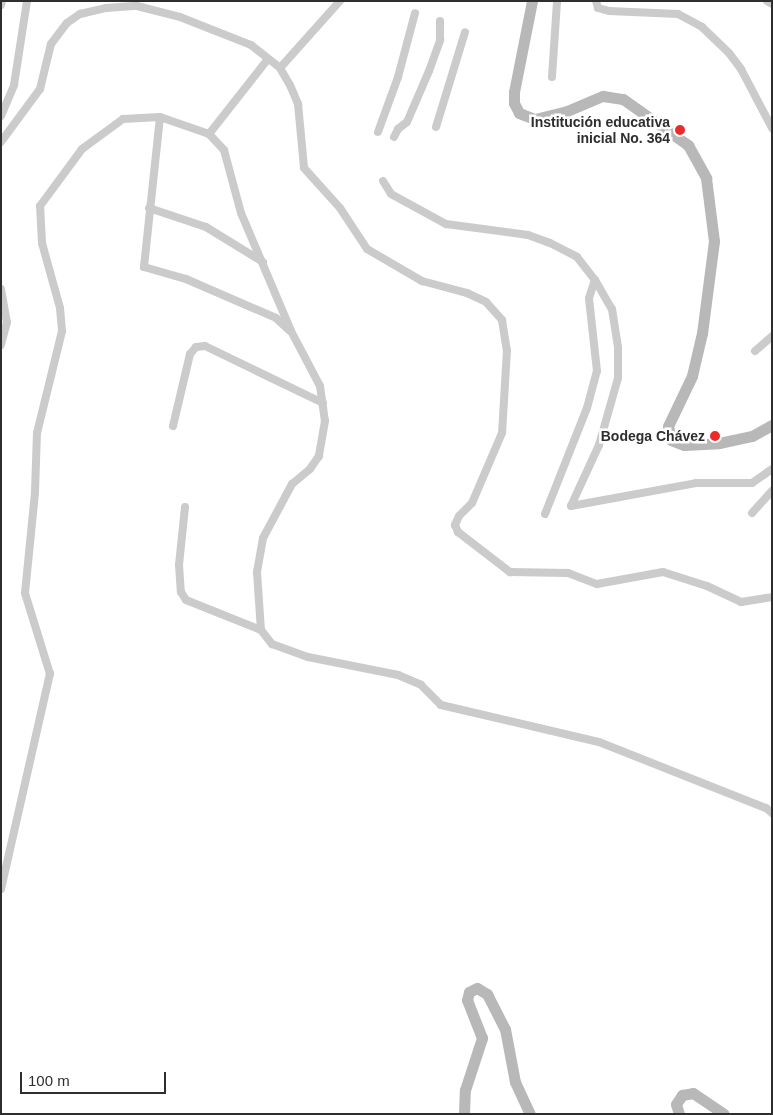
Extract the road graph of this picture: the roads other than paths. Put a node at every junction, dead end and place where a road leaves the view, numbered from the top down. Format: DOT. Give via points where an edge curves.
graph roads {
  1 [pos="2,1"];
  2 [pos="27,1"];
  3 [pos="327,1"];
  4 [pos="532,1"];
  5 [pos="557,1"];
  6 [pos="596,1"];
  7 [pos="767,1"];
  8 [pos="337,4"];
  9 [pos="772,4"];
  10 [pos="1,5"];
  11 [pos="415,13"];
  12 [pos="440,21"];
  13 [pos="465,32"];
  14 [pos="268,59"];
  15 [pos="280,68"];
  16 [pos="552,77"];
  17 [pos="1,116"];
  18 [pos="160,117"];
  19 [pos="436,127"];
  20 [pos="772,128"];
  21 [pos="378,132"];
  22 [pos="209,134"];
  23 [pos="394,137"];
  24 [pos="1,142"];
  25 [pos="383,181"];
  26 [pos="149,208"];
  27 [pos="263,262"];
  28 [pos="595,280"];
  29 [pos="1,289"];
  30 [pos="291,331"];
  31 [pos="772,336"];
  32 [pos="1,346"];
  33 [pos="755,352"];
  34 [pos="322,403"];
  35 [pos="173,426"];
  36 [pos="772,426"];
  37 [pos="772,470"];
  38 [pos="772,491"];
  39 [pos="185,506"];
  40 [pos="752,513"];
  41 [pos="545,514"];
  42 [pos="772,597"];
  43 [pos="261,630"];
  44 [pos="772,813"];
  45 [pos="1,889"];
  46 [pos="464,1114"];
  47 [pos="530,1114"];
  48 [pos="679,1114"];
  49 [pos="724,1114"];
  1 -- 10 [label="street"];
  2 -- 17 [label="street" via="14,85"];
  3 -- 8 [label="street"];
  4 -- 36 [label="street" via="514,92 519,114 536,119 603,96 623,99 688,145 706,178 714,233 702,333 692,376 668,426 671,440 684,445 719,443 752,436"];
  5 -- 16 [label="street"];
  6 -- 20 [label="street" via="598,8 609,11 678,14 702,28 730,53"];
  7 -- 9 [label="street"];
  8 -- 15 [label="street"];
  11 -- 21 [label="street" via="398,77"];
  12 -- 23 [label="street" via="440,40 429,71 407,122"];
  13 -- 19 [label="street"];
  14 -- 15 [label="street"];
  14 -- 22 [label="street"];
  14 -- 24 [label="street" via="251,45 215,30 137,6 80,14 67,23 51,44 40,89"];
  15 -- 42 [label="street" via="298,104 304,168 340,208 367,248 422,281 467,293 486,302 502,320 507,350 502,433 472,503 459,516 455,525 458,532 510,572 568,574 604,584 663,572 707,586 741,602"];
  18 -- 22 [label="street"];
  18 -- 26 [label="street"];
  18 -- 45 [label="street" via="123,119 82,149 40,206 42,243 60,308 62,331 37,432 25,593 50,674"];
  22 -- 27 [label="street" via="224,150 241,213"];
  25 -- 28 [label="street" via="392,194 446,224 528,236 550,243 577,257"];
  26 -- 27 [label="street" via="206,227"];
  26 -- 30 [label="street" via="144,267 186,279 276,318"];
  27 -- 30 [label="street"];
  28 -- 37 [label="street" via="612,309 618,348 618,378 599,445 571,506 696,483 752,483"];
  28 -- 41 [label="street" via="589,298 597,371 587,408"];
  29 -- 32 [label="street" via="7,322"];
  30 -- 34 [label="street" via="320,386"];
  31 -- 33 [label="street"];
  34 -- 35 [label="street" via="205,346 196,347 190,354"];
  34 -- 43 [label="street" via="325,421 319,456 310,469 292,484 263,538 257,572"];
  38 -- 40 [label="street"];
  39 -- 43 [label="street" via="179,565 181,592 186,600"];
  43 -- 44 [label="street" via="272,644 286,651 398,675 421,685 441,705 599,742"];
  46 -- 47 [label="street" via="465,1090 482,1038 467,1000 470,992 477,988 487,994 505,1029 515,1082"];
  48 -- 49 [label="street" via="676,1104 682,1095 693,1093"];
}
